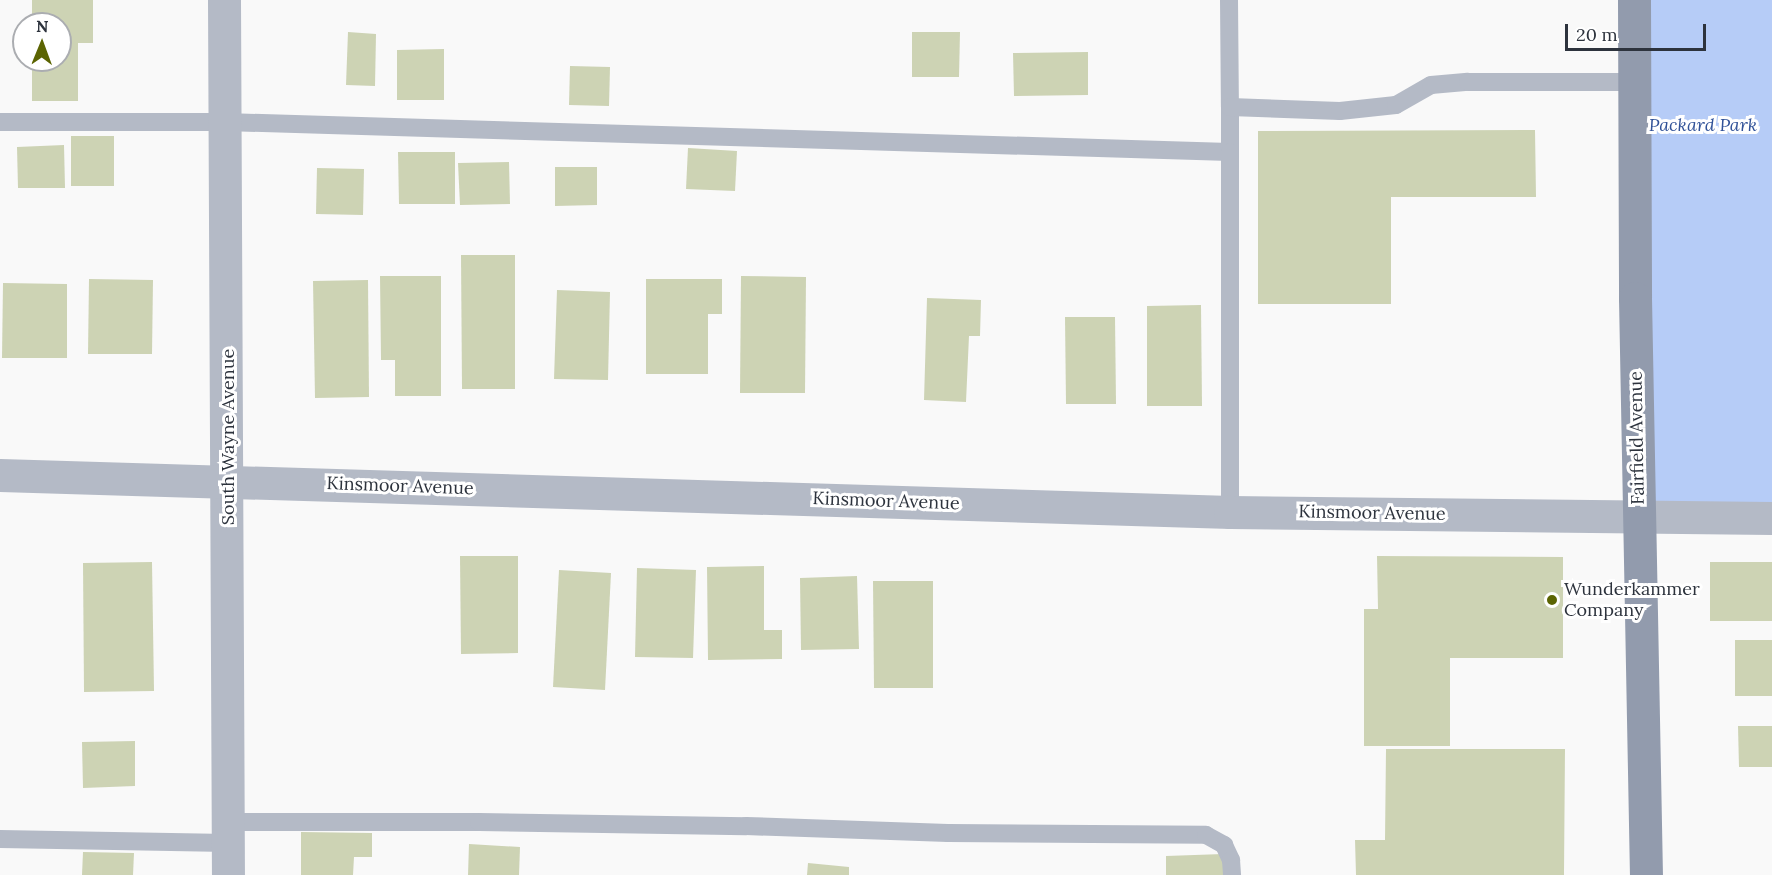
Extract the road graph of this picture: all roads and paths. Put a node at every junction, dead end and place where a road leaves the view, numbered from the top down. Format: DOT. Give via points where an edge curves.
graph roads {
  1 [pos="224,0"];
  2 [pos="1229,0"];
  3 [pos="1634,0"];
  4 [pos="1633,82"];
  5 [pos="1230,107"];
  6 [pos="0,122"];
  7 [pos="225,122"];
  8 [pos="1230,152"];
  9 [pos="0,475"];
  10 [pos="228,480"];
  11 [pos="1230,512"];
  12 [pos="1639,516"];
  13 [pos="1772,518"];
  14 [pos="0,838"];
  15 [pos="228,847"];
  16 [pos="1232,875"];
  17 [pos="1646,875"];
  1 -- 7 [label="street, South Wayne Avenue"];
  2 -- 5 [label="lane"];
  3 -- 4 [label="main road, Fairfield Avenue"];
  4 -- 5 [label="lane" via="1431,85 1396,105 1340,111"];
  4 -- 12 [label="main road, Fairfield Avenue"];
  5 -- 8 [label="lane"];
  6 -- 7 [label="lane"];
  7 -- 8 [label="lane"];
  7 -- 10 [label="street, South Wayne Avenue"];
  8 -- 11 [label="lane"];
  9 -- 10 [label="street, Kinsmoor Avenue"];
  10 -- 11 [label="street, Kinsmoor Avenue"];
  10 -- 15 [label="street, South Wayne Avenue"];
  11 -- 12 [label="street, Kinsmoor Avenue"];
  12 -- 13 [label="street, Kinsmoor Avenue"];
  12 -- 17 [label="main road, Fairfield Avenue"];
  14 -- 15 [label="lane"];
  15 -- 16 [label="lane" via="502,822 1206,835 1224,845"];
}
